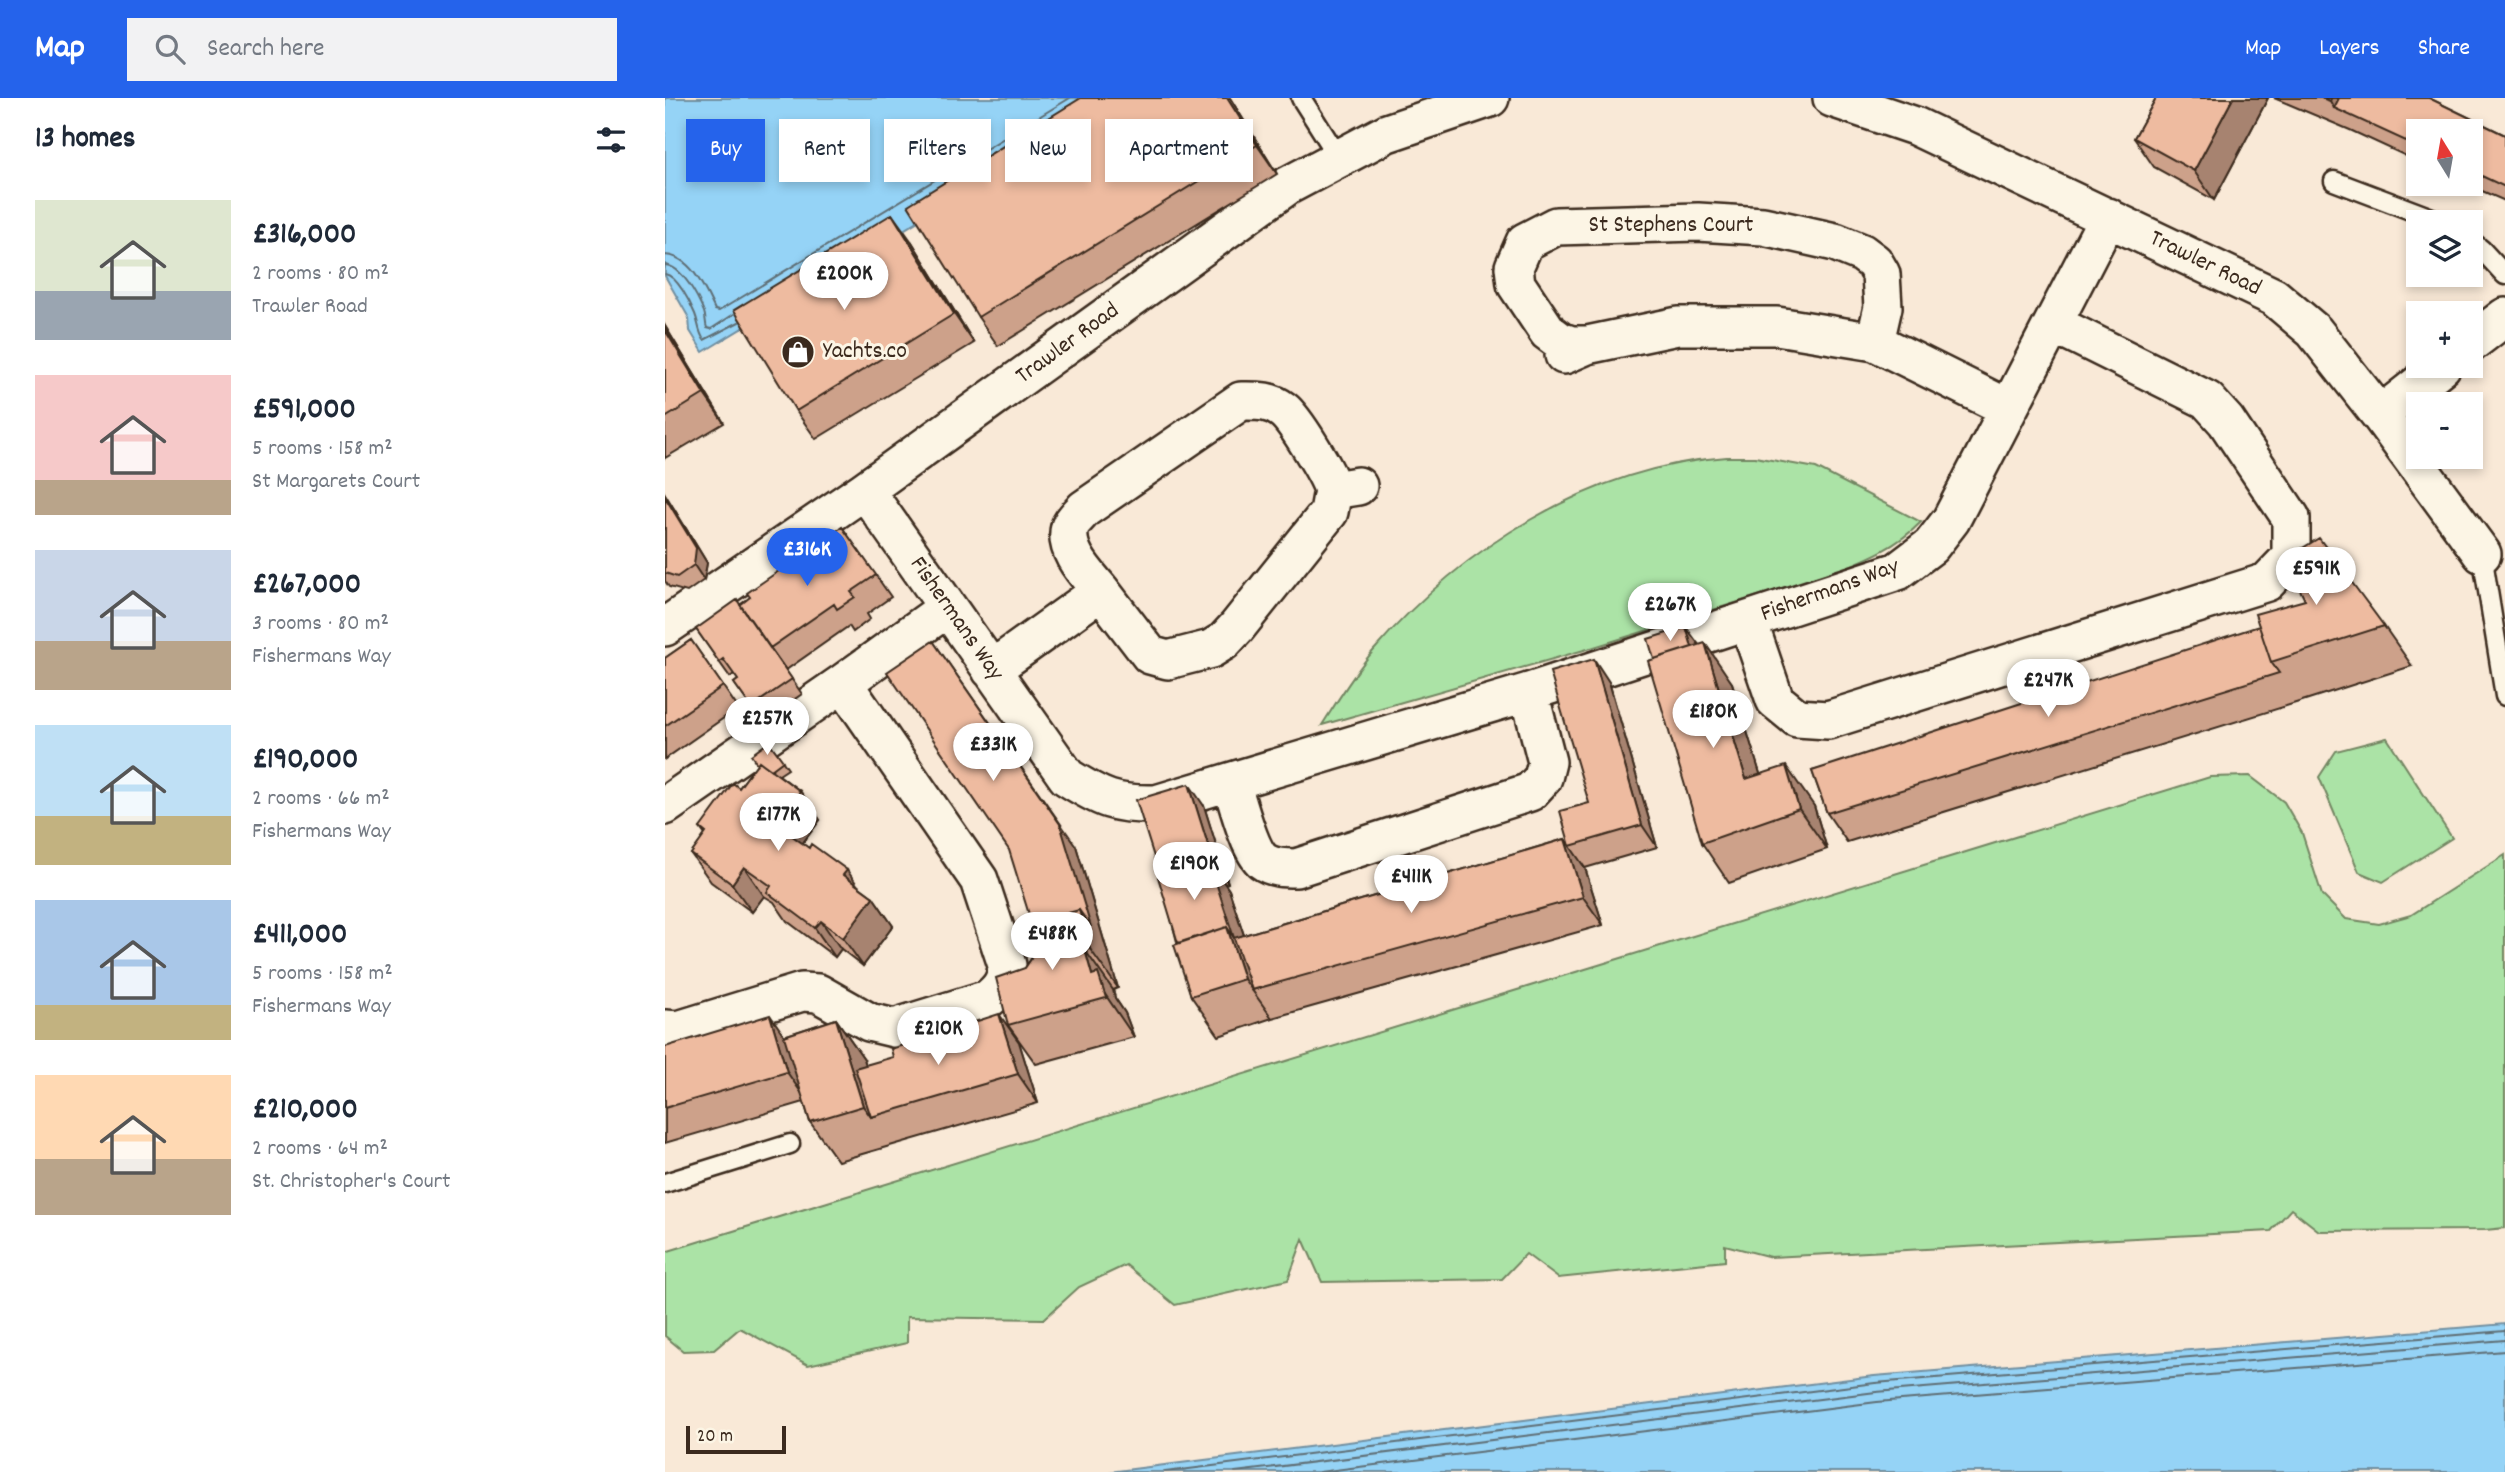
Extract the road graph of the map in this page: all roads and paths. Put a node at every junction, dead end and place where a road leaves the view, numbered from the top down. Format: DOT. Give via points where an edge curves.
graph roads {
  1 [pos="1301,98"];
  2 [pos="1490,98"];
  3 [pos="1832,98"];
  4 [pos="1339,158"];
  5 [pos="2334,181"];
  6 [pos="2410,210"];
  7 [pos="2108,217"];
  8 [pos="2483,251"];
  9 [pos="2505,275"];
  10 [pos="2505,317"];
  11 [pos="2054,324"];
  12 [pos="2483,334"];
  13 [pos="1875,342"];
  14 [pos="2427,378"];
  15 [pos="2008,408"];
  16 [pos="2379,415"];
  17 [pos="865,490"];
  18 [pos="2482,554"];
  19 [pos="1101,591"];
  20 [pos="947,608"];
  21 [pos="1748,621"];
  22 [pos="665,626"];
  23 [pos="991,670"];
  24 [pos="843,683"];
  25 [pos="1529,692"];
  26 [pos="2505,695"];
  27 [pos="1231,782"];
  28 [pos="665,806"];
  29 [pos="665,1029"];
  30 [pos="790,1144"];
  31 [pos="665,1183"];
  1 -- 4 [label="lane"];
  2 -- 4 [label="street, Trawler Road" via="1387,133"];
  3 -- 7 [label="street, Trawler Road" via="1915,126"];
  4 -- 17 [label="street, Trawler Road" via="1287,186"];
  5 -- 6 [label="lane"];
  7 -- 11 [label="street, Fishermans Way"];
  7 -- 16 [label="street, Trawler Road" via="2274,298 2314,331"];
  8 -- 9 [label="lane"];
  10 -- 12 [label="street"];
  11 -- 15 [label="street, Fishermans Way"];
  11 -- 21 [label="street" via="2207,400 2226,421 2291,518 2291,557 2267,582 1828,720 1797,718 1775,700"];
  13 -- 13 [label="street, St Stephens Court" via="1777,326 1678,326 1573,351 1571,345 1548,332 1516,284 1514,267 1525,243 1556,226 1698,222 1763,226 1835,242 1874,262 1881,274 1883,307"];
  13 -- 15 [label="street, St Stephens Court"];
  14 -- 16 [label="street"];
  15 -- 21 [label="street, Fishermans Way" via="1951,520 1931,546 1898,571"];
  16 -- 18 [label="street, Trawler Road"];
  17 -- 20 [label="street, Fishermans Way"];
  17 -- 22 [label="street, Trawler Road"];
  18 -- 26 [label="lane"];
  19 -- 19 [label="street" via="1150,655 1168,660 1211,649 1237,627 1345,488 1329,477 1285,411 1265,401 1241,401 1084,509 1070,527 1076,558"];
  19 -- 23 [label="street"];
  20 -- 23 [label="street, Fishermans Way"];
  20 -- 24 [label="street"];
  21 -- 25 [label="street, Fishermans Way"];
  23 -- 27 [label="street, Fishermans Way" via="1067,777 1094,794 1125,805 1156,804"];
  24 -- 28 [label="street"];
  24 -- 29 [label="street" via="979,880 1007,977 988,999 894,1028 869,1022 818,993 802,992 678,1030"];
  25 -- 27 [label="street, Fishermans Way"];
  25 -- 27 [label="street" via="1547,762 1543,778 1530,792 1296,868 1262,860"];
  30 -- 31 [label="lane"];
}
